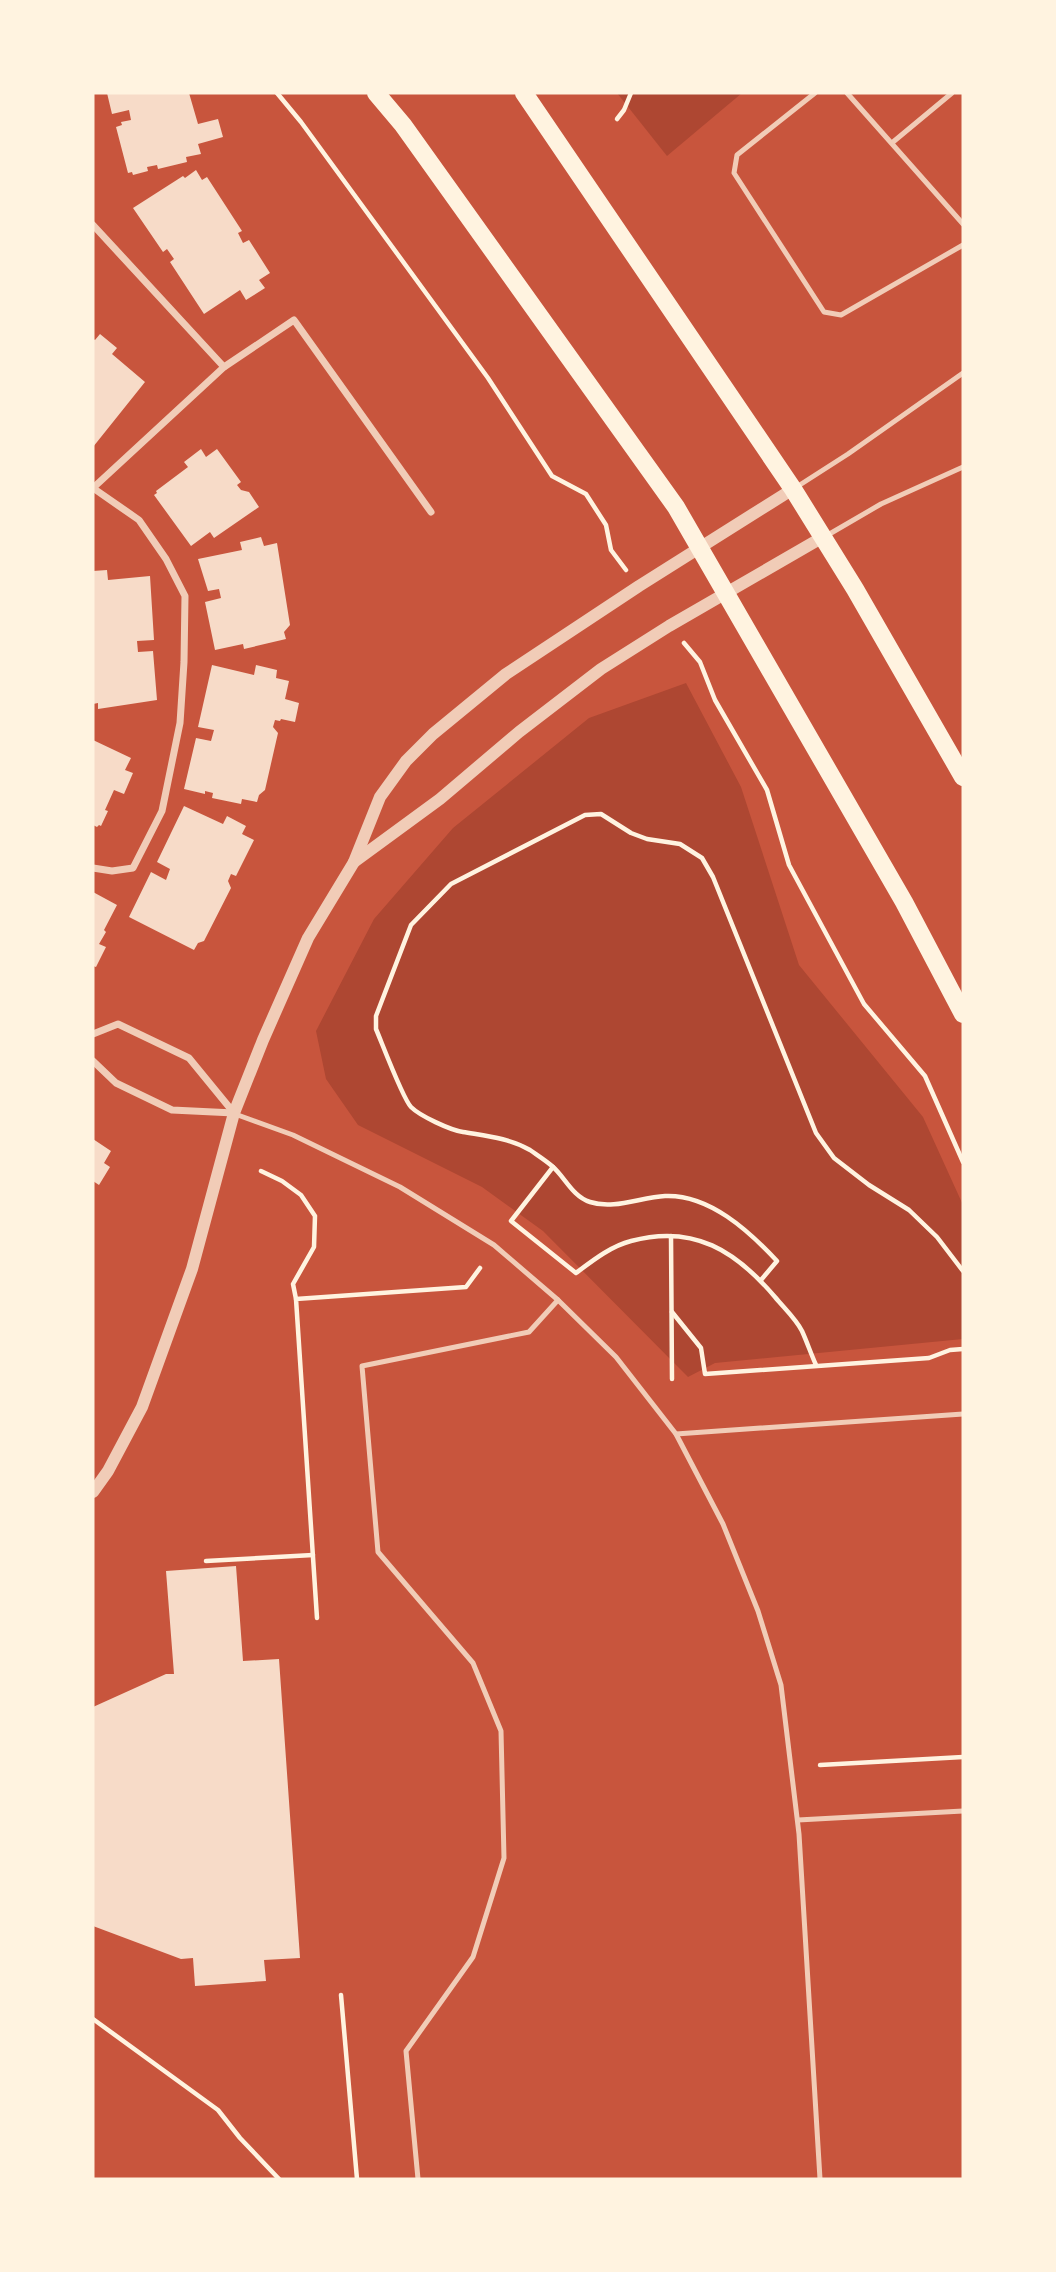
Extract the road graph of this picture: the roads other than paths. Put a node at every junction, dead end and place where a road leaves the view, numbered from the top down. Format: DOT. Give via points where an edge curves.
graph roads {
  1 [pos="376,93"];
  2 [pos="524,93"];
  3 [pos="815,93"];
  4 [pos="847,93"];
  5 [pos="952,93"];
  6 [pos="893,142"];
  7 [pos="963,224"];
  8 [pos="93,225"];
  9 [pos="963,246"];
  10 [pos="224,367"];
  11 [pos="963,373"];
  12 [pos="963,467"];
  13 [pos="93,488"];
  14 [pos="793,489"];
  15 [pos="431,512"];
  16 [pos="823,537"];
  17 [pos="702,548"];
  18 [pos="727,593"];
  19 [pos="963,777"];
  20 [pos="354,862"];
  21 [pos="93,868"];
  22 [pos="963,1014"];
  23 [pos="93,1034"];
  24 [pos="93,1061"];
  25 [pos="234,1113"];
  26 [pos="558,1300"];
  27 [pos="963,1414"];
  28 [pos="676,1434"];
  29 [pos="93,1492"];
  30 [pos="963,1811"];
  31 [pos="797,1819"];
  32 [pos="418,2179"];
  33 [pos="820,2179"];
  1 -- 17 [label="main road" via="654,474"];
  2 -- 14 [label="main road"];
  3 -- 9 [label="lane" via="737,155 734,173 824,312 841,315"];
  4 -- 6 [label="lane"];
  5 -- 6 [label="lane"];
  6 -- 7 [label="lane"];
  8 -- 10 [label="street"];
  10 -- 13 [label="street"];
  10 -- 15 [label="street" via="294,320"];
  11 -- 14 [label="lane"];
  12 -- 16 [label="lane" via="881,504"];
  13 -- 21 [label="street" via="139,520 185,596 180,723 162,811 133,868"];
  14 -- 16 [label="main road"];
  14 -- 17 [label="street"];
  16 -- 18 [label="street"];
  16 -- 19 [label="main road"];
  17 -- 18 [label="main road"];
  17 -- 20 [label="street" via="506,674 433,734 380,797"];
  18 -- 20 [label="street" via="601,669"];
  18 -- 22 [label="main road"];
  20 -- 25 [label="street" via="299,958"];
  23 -- 25 [label="street" via="118,1024 189,1058"];
  24 -- 25 [label="street" via="116,1083 172,1110"];
  25 -- 26 [label="lane" via="293,1135 400,1187 494,1245"];
  25 -- 29 [label="street" via="192,1269 142,1407"];
  26 -- 28 [label="lane" via="616,1357"];
  26 -- 32 [label="lane" via="529,1332 362,1366 378,1552 473,1663 501,1731 504,1858 473,1957 406,2052"];
  27 -- 28 [label="lane"];
  28 -- 31 [label="lane" via="723,1524 758,1611 781,1685"];
  30 -- 31 [label="lane"];
  31 -- 33 [label="lane"];
}
